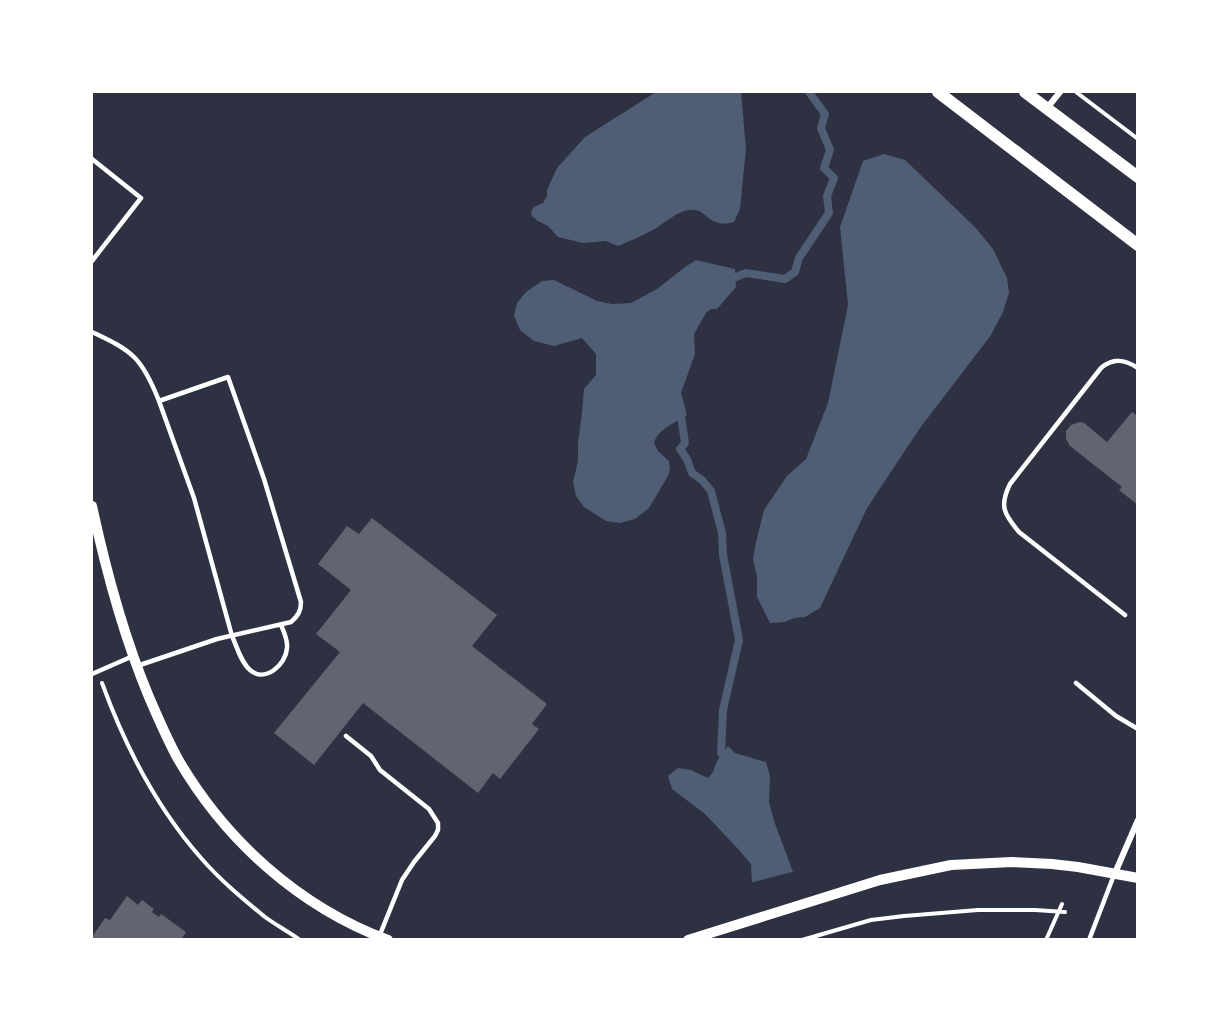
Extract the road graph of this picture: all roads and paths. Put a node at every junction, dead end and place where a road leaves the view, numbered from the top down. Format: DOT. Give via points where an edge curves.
graph roads {
  1 [pos="938,92"];
  2 [pos="1025,92"];
  3 [pos="1060,92"];
  4 [pos="1076,92"];
  5 [pos="1046,108"];
  6 [pos="1137,140"];
  7 [pos="92,159"];
  8 [pos="1137,177"];
  9 [pos="1137,245"];
  10 [pos="92,261"];
  11 [pos="92,332"];
  12 [pos="1137,368"];
  13 [pos="159,401"];
  14 [pos="92,506"];
  15 [pos="1125,615"];
  16 [pos="282,625"];
  17 [pos="232,636"];
  18 [pos="135,661"];
  19 [pos="97,671"];
  20 [pos="92,674"];
  21 [pos="1076,683"];
  22 [pos="1137,729"];
  23 [pos="346,736"];
  24 [pos="1137,820"];
  25 [pos="1115,873"];
  26 [pos="1137,878"];
  27 [pos="1062,904"];
  28 [pos="1058,912"];
  29 [pos="1065,912"];
  30 [pos="382,938"];
  31 [pos="300,939"];
  32 [pos="688,939"];
  33 [pos="802,939"];
  34 [pos="1046,939"];
  35 [pos="1089,939"];
  1 -- 9 [label="main road"];
  2 -- 5 [label="main road"];
  3 -- 5 [label="street"];
  4 -- 6 [label="path"];
  5 -- 8 [label="main road"];
  7 -- 10 [label="lane" via="141,198"];
  11 -- 13 [label="lane" via="135,357 146,370"];
  12 -- 15 [label="lane" via="1118,360 1101,368 1004,496 1007,517 1019,532"];
  13 -- 16 [label="lane" via="228,377 301,602 296,618"];
  13 -- 17 [label="lane" via="194,498"];
  14 -- 18 [label="street" via="107,574"];
  16 -- 17 [label="lane"];
  16 -- 17 [label="lane" via="286,654 271,672 252,672"];
  17 -- 18 [label="lane"];
  18 -- 19 [label="lane"];
  18 -- 30 [label="street" via="178,759 242,844 302,895"];
  19 -- 20 [label="lane"];
  19 -- 31 [label="path" via="135,762 174,825 215,874 267,918"];
  21 -- 22 [label="lane"];
  23 -- 30 [label="lane" via="371,756 380,770 429,809 438,823 435,837 402,880"];
  24 -- 25 [label="street"];
  25 -- 26 [label="street"];
  25 -- 32 [label="street" via="1012,862 951,865 880,880"];
  25 -- 35 [label="lane"];
  27 -- 28 [label="path"];
  28 -- 29 [label="path"];
  28 -- 33 [label="path" via="954,911 871,920"];
  28 -- 34 [label="path"];
}
